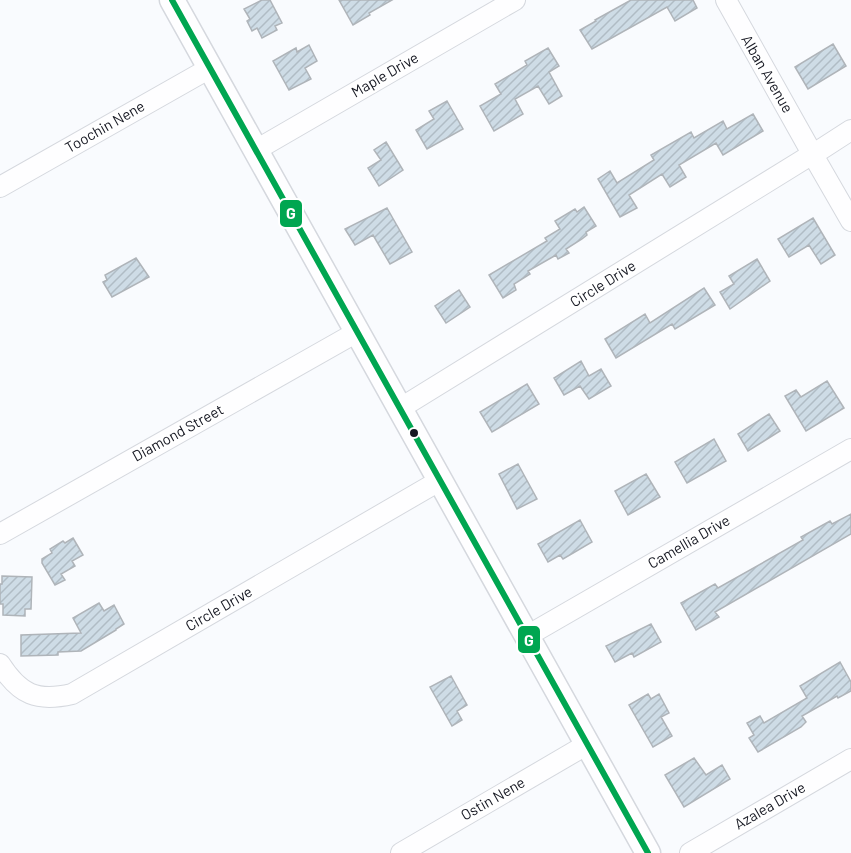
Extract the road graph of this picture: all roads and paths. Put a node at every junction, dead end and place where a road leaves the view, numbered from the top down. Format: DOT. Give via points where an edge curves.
graph roads {
  1 [pos="172,0"];
  2 [pos="514,0"];
  3 [pos="726,0"];
  4 [pos="210,68"];
  5 [pos="851,130"];
  6 [pos="256,150"];
  7 [pos="813,154"];
  8 [pos="0,187"];
  9 [pos="851,221"];
  10 [pos="357,332"];
  11 [pos="399,409"];
  12 [pos="851,448"];
  13 [pos="439,481"];
  14 [pos="0,534"];
  15 [pos="527,636"];
  16 [pos="0,664"];
  17 [pos="586,745"];
  18 [pos="851,759"];
  19 [pos="401,853"];
  20 [pos="648,853"];
  21 [pos="690,853"];
  1 -- 4 [label="main road"];
  2 -- 6 [label="street, Maple Drive"];
  3 -- 7 [label="street, Alban Avenue"];
  4 -- 6 [label="main road"];
  4 -- 8 [label="street, Toochin Nene"];
  5 -- 7 [label="street, Circle Drive"];
  6 -- 10 [label="main road"];
  7 -- 9 [label="street, Alban Avenue"];
  7 -- 11 [label="street, Circle Drive"];
  10 -- 11 [label="main road"];
  10 -- 14 [label="street, Diamond Street"];
  11 -- 13 [label="main road"];
  12 -- 15 [label="street, Camellia Drive"];
  13 -- 15 [label="main road"];
  13 -- 16 [label="street, Circle Drive" via="72,694 51,699 35,696 16,684"];
  15 -- 17 [label="main road"];
  17 -- 19 [label="street, Ostin Nene"];
  17 -- 20 [label="main road"];
  18 -- 21 [label="street, Azalea Drive"];
}
